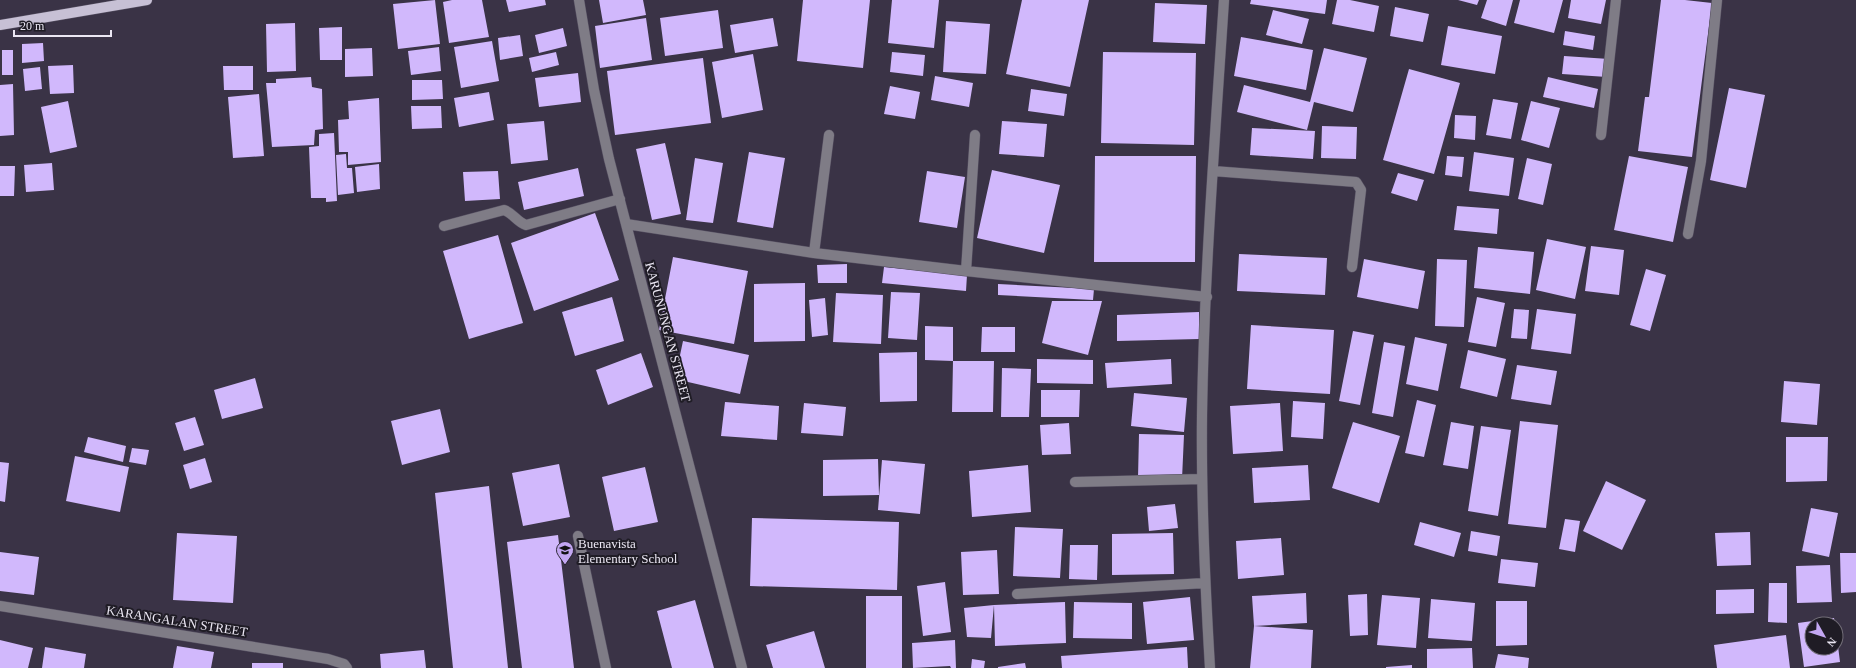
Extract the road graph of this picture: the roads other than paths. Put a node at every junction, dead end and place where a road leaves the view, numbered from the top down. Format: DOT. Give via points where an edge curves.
graph roads {
  1 [pos="147,0"];
  2 [pos="579,0"];
  3 [pos="1224,0"];
  4 [pos="1616,0"];
  5 [pos="1717,0"];
  6 [pos="0,25"];
  7 [pos="829,135"];
  8 [pos="975,135"];
  9 [pos="1601,135"];
  10 [pos="1213,171"];
  11 [pos="620,199"];
  12 [pos="626,224"];
  13 [pos="444,226"];
  14 [pos="1688,234"];
  15 [pos="814,253"];
  16 [pos="1352,267"];
  17 [pos="966,271"];
  18 [pos="1206,296"];
  19 [pos="1202,479"];
  20 [pos="1075,482"];
  21 [pos="578,536"];
  22 [pos="1205,584"];
  23 [pos="1017,594"];
  24 [pos="0,606"];
  25 [pos="347,668"];
  26 [pos="606,668"];
  27 [pos="742,668"];
  28 [pos="1210,668"];
  1 -- 6 [label="main road"];
  2 -- 11 [label="street, KARUNUNGAN STREET" via="594,90"];
  3 -- 10 [label="street"];
  4 -- 9 [label="street"];
  5 -- 14 [label="street" via="1701,161"];
  7 -- 15 [label="street"];
  8 -- 17 [label="street"];
  10 -- 16 [label="street" via="1356,182 1361,190"];
  10 -- 18 [label="street"];
  11 -- 12 [label="street, KARUNUNGAN STREET"];
  11 -- 13 [label="street" via="526,225 504,210"];
  12 -- 15 [label="street"];
  12 -- 27 [label="street, KARUNUNGAN STREET"];
  15 -- 17 [label="street"];
  17 -- 18 [label="street"];
  18 -- 19 [label="street"];
  19 -- 20 [label="street"];
  19 -- 22 [label="street"];
  21 -- 26 [label="street"];
  22 -- 23 [label="street"];
  22 -- 28 [label="street"];
  24 -- 25 [label="street, KARANGALAN STREET" via="328,659 340,662"];
}
